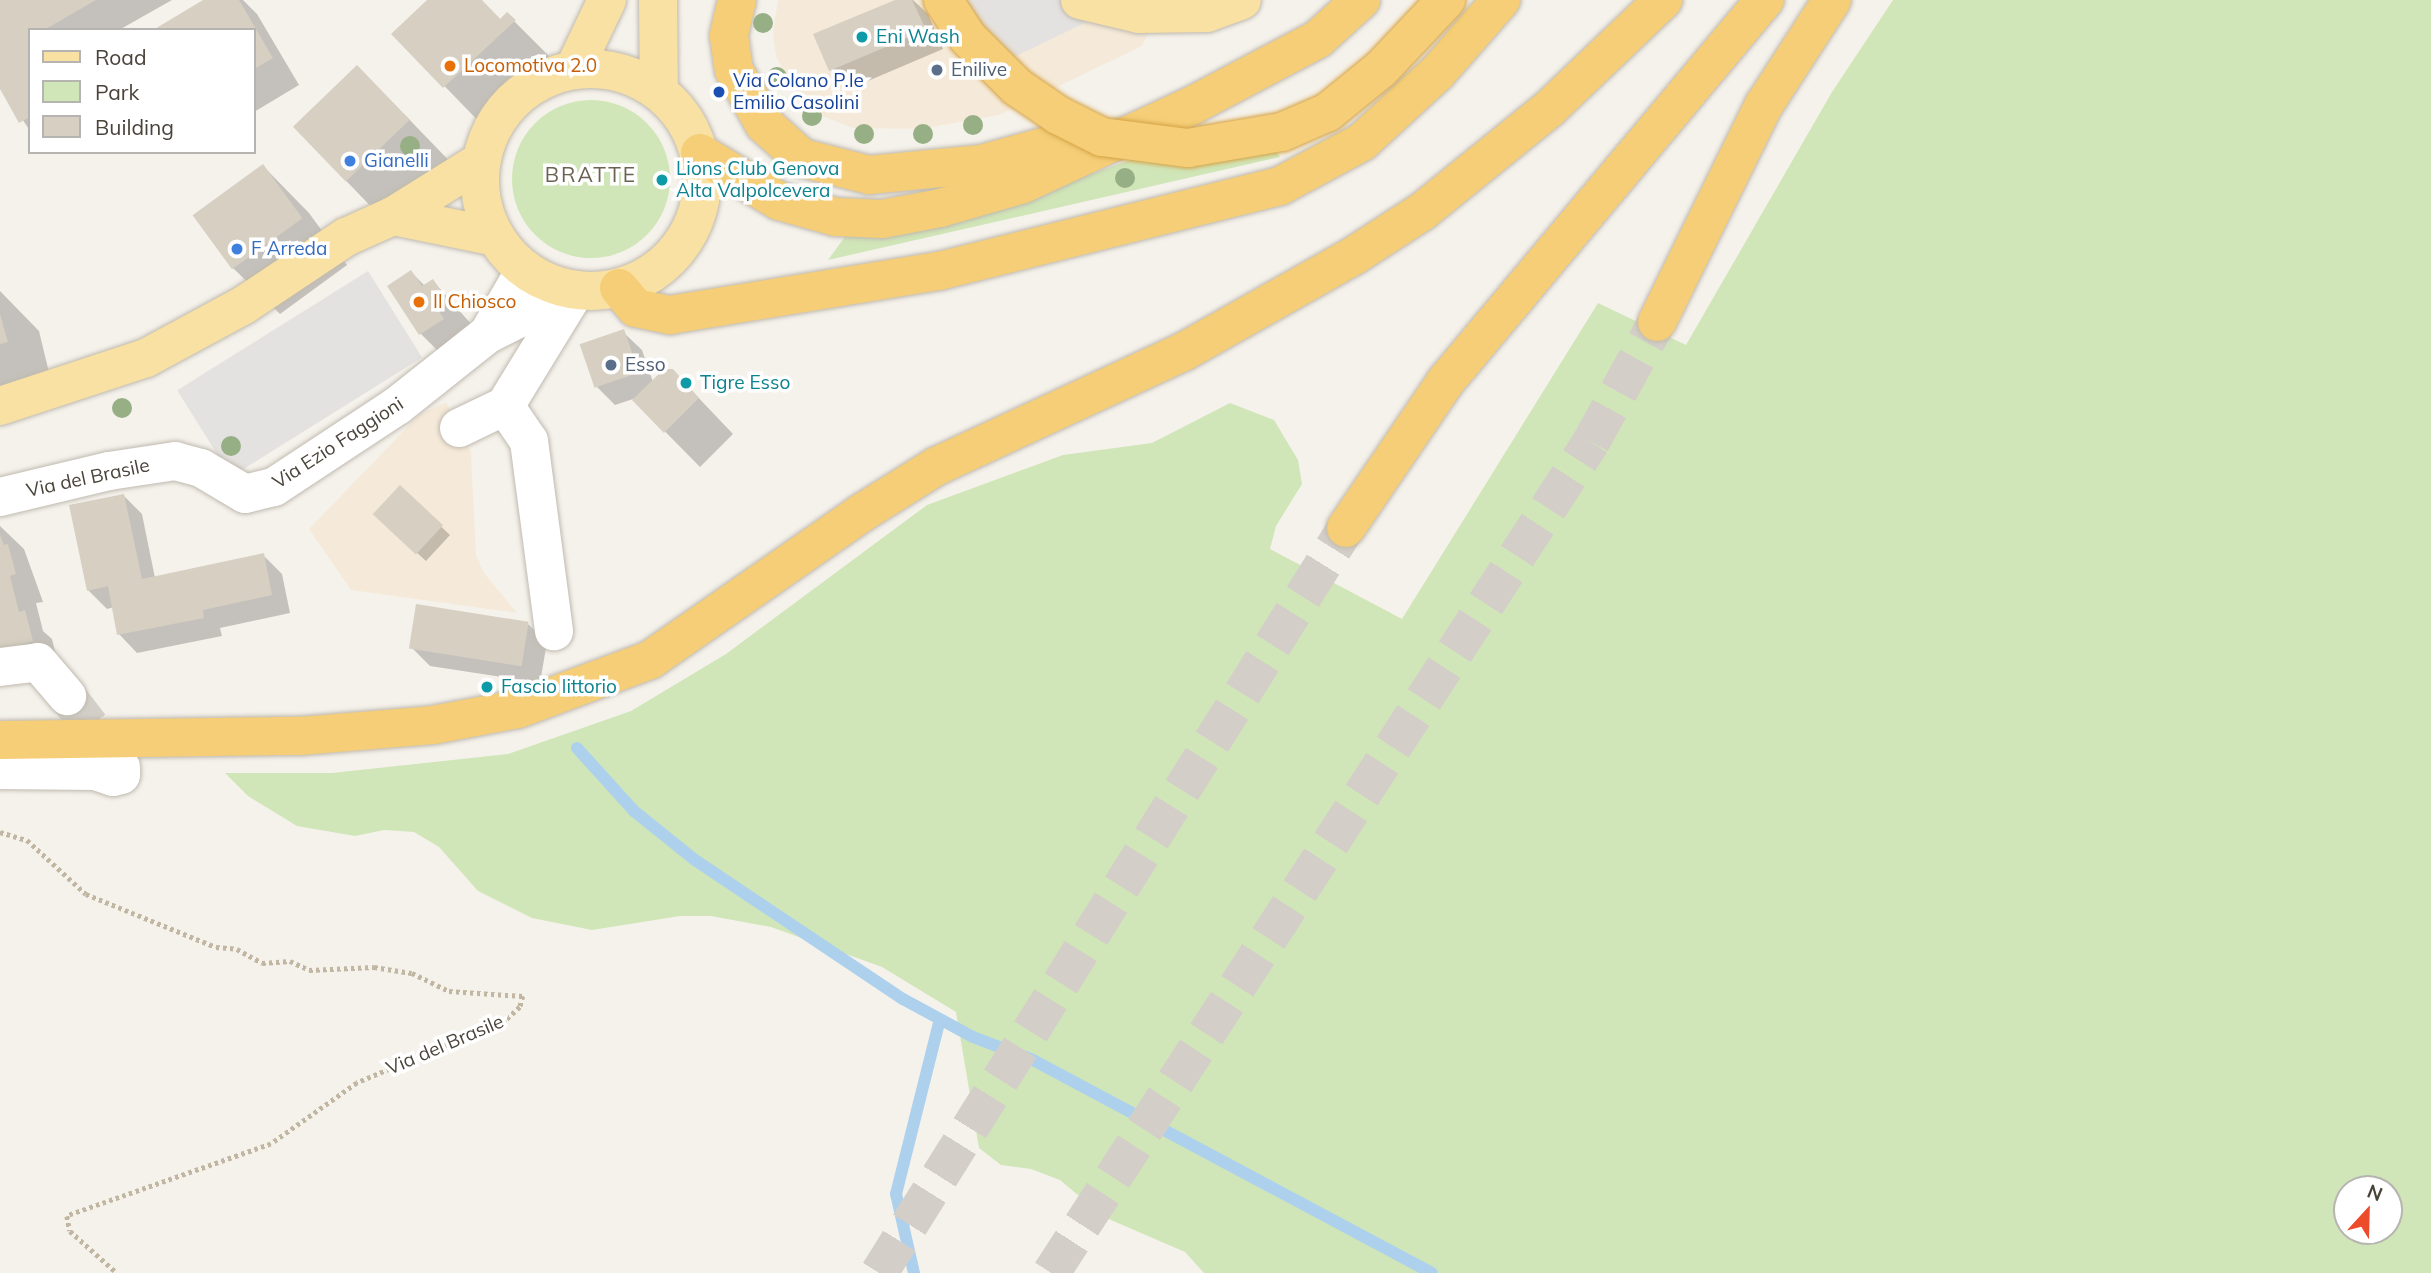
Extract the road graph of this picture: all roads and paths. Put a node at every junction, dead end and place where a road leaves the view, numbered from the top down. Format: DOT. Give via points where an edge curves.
graph roads {
  1 [pos="607,0"];
  2 [pos="657,0"];
  3 [pos="737,0"];
  4 [pos="943,0"];
  5 [pos="1080,0"];
  6 [pos="1242,0"];
  7 [pos="1362,0"];
  8 [pos="1446,0"];
  9 [pos="1501,0"];
  10 [pos="1663,0"];
  11 [pos="1765,0"];
  12 [pos="1832,0"];
  13 [pos="574,69"];
  14 [pos="659,91"];
  15 [pos="1193,104"];
  16 [pos="700,153"];
  17 [pos="481,161"];
  18 [pos="393,216"];
  19 [pos="495,237"];
  20 [pos="525,270"];
  21 [pos="619,288"];
  22 [pos="576,290"];
  23 [pos="1657,322"];
  24 [pos="488,334"];
  25 [pos="0,406"];
  26 [pos="505,406"];
  27 [pos="459,428"];
  28 [pos="176,461"];
  29 [pos="0,497"];
  30 [pos="1346,528"];
  31 [pos="554,631"];
  32 [pos="0,667"];
  33 [pos="67,696"];
  34 [pos="0,740"];
  35 [pos="121,767"];
  36 [pos="0,770"];
  37 [pos="0,832"];
  38 [pos="117,1273"];
  1 -- 13 [label="main road"];
  2 -- 14 [label="main road"];
  3 -- 15 [label="highway" via="729,36 734,70 764,124 802,158 869,175 981,164"];
  4 -- 8 [label="highway, bridge" via="968,38 1007,77 1058,115 1102,137 1188,148 1282,132 1328,112 1381,69"];
  5 -- 6 [label="main road" via="1139,14 1207,13"];
  7 -- 15 [label="highway" via="1318,39"];
  9 -- 21 [label="highway" via="1438,72 1362,142 1280,187 939,271 670,315 636,308"];
  10 -- 34 [label="highway" via="1484,166 1412,219 1183,352 937,467 863,512 650,660 519,709 433,725 300,736"];
  11 -- 30 [label="highway" via="1446,381"];
  12 -- 23 [label="highway" via="1765,105"];
  13 -- 14 [label="main road" via="603,68 633,76"];
  13 -- 17 [label="main road" via="541,80 512,100 492,128"];
  14 -- 16 [label="main road" via="684,118"];
  15 -- 16 [label="highway" via="1023,184 882,219 836,218 779,201"];
  16 -- 21 [label="main road" via="703,187 695,222 677,252 660,267"];
  17 -- 18 [label="main road"];
  17 -- 19 [label="main road" via="485,213"];
  18 -- 19 [label="main road"];
  18 -- 25 [label="main road" via="346,237 244,305 146,358"];
  19 -- 20 [label="main road"];
  20 -- 22 [label="main road"];
  20 -- 24 [label="street, Via Ezio Faggioni"];
  21 -- 22 [label="main road"];
  22 -- 24 [label="street, Via Ezio Faggioni"];
  22 -- 26 [label="street"];
  24 -- 28 [label="street, Via Ezio Faggioni" via="397,406 274,487 245,494 201,468"];
  26 -- 27 [label="street"];
  26 -- 31 [label="street" via="529,441"];
  28 -- 29 [label="street, Via del Brasile" via="109,471"];
  32 -- 33 [label="street" via="38,662"];
  35 -- 36 [label="street" via="121,775 113,777 95,771"];
  37 -- 38 [label="path, Via del Brasile" via="27,840 86,894 262,962 290,961 309,970 374,967 412,973 449,991 523,996 520,1007 506,1020 358,1083 271,1144 67,1216 70,1231"];
}
